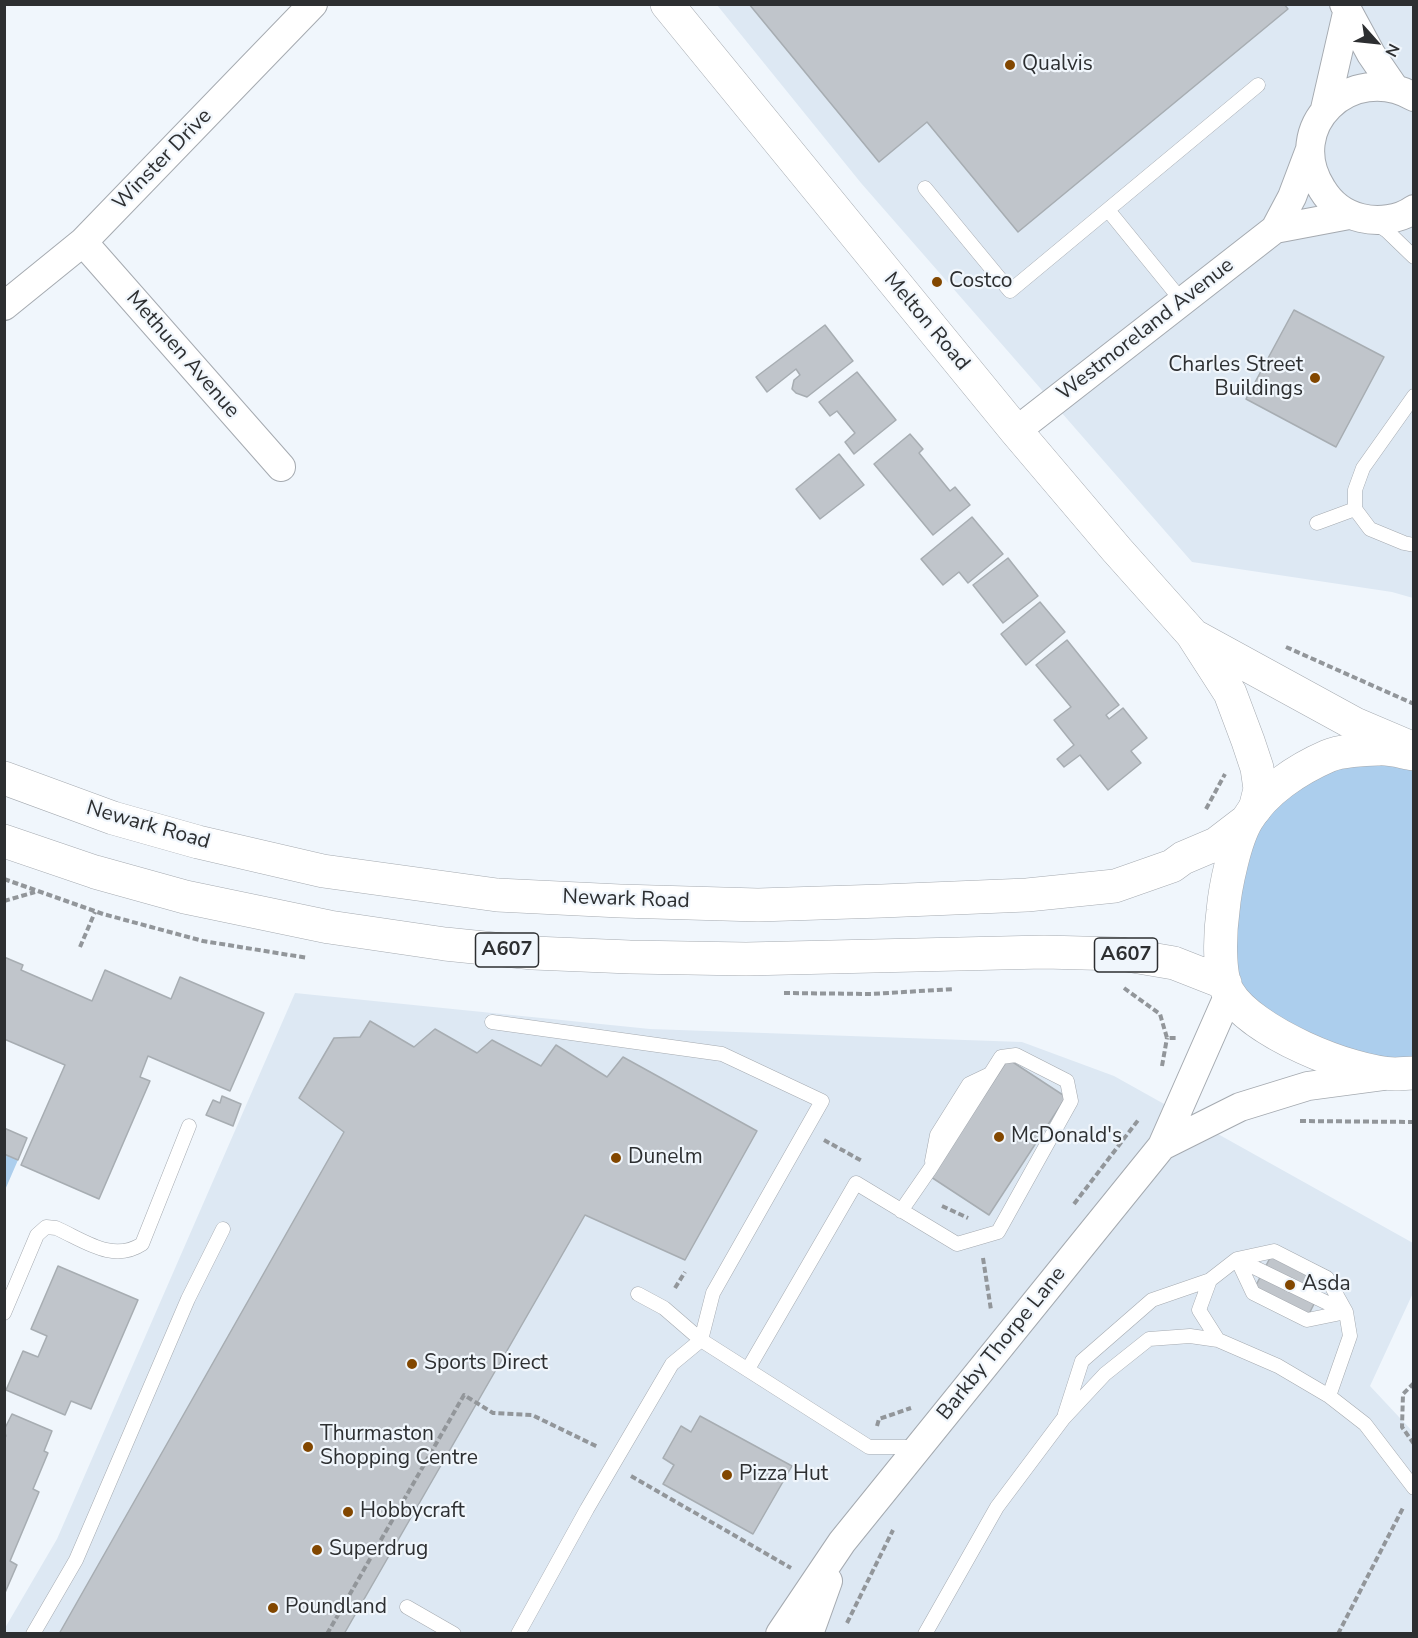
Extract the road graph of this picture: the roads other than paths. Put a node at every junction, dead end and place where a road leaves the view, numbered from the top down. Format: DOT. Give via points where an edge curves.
graph roads {
  1 [pos="313,4"];
  2 [pos="666,4"];
  3 [pos="1345,9"];
  4 [pos="1258,85"];
  5 [pos="1404,93"];
  6 [pos="1325,109"];
  7 [pos="1309,152"];
  8 [pos="925,188"];
  9 [pos="1413,209"];
  10 [pos="1108,210"];
  11 [pos="1360,218"];
  12 [pos="1275,229"];
  13 [pos="83,242"];
  14 [pos="1413,257"];
  15 [pos="1182,301"];
  16 [pos="4,306"];
  17 [pos="1413,396"];
  18 [pos="1016,431"];
  19 [pos="281,467"];
  20 [pos="1354,509"];
  21 [pos="1317,523"];
  22 [pos="1413,545"];
  23 [pos="1192,634"];
  24 [pos="1413,749"];
  25 [pos="1413,754"];
  26 [pos="4,778"];
  27 [pos="1251,815"];
  28 [pos="4,841"];
  29 [pos="1227,988"];
  30 [pos="492,1022"];
  31 [pos="1404,1073"];
  32 [pos="189,1126"];
  33 [pos="1162,1146"];
  34 [pos="901,1211"];
  35 [pos="223,1230"];
  36 [pos="1237,1259"];
  37 [pos="1210,1280"];
  38 [pos="638,1294"];
  39 [pos="1346,1312"];
  40 [pos="4,1313"];
  41 [pos="701,1340"];
  42 [pos="1218,1340"];
  43 [pos="748,1369"];
  44 [pos="1329,1396"];
  45 [pos="1063,1419"];
  46 [pos="919,1447"];
  47 [pos="1411,1494"];
  48 [pos="842,1542"];
  49 [pos="407,1607"];
  50 [pos="926,1633"];
  51 [pos="33,1634"];
  52 [pos="454,1634"];
  53 [pos="518,1634"];
  54 [pos="780,1634"];
  55 [pos="809,1634"];
  1 -- 13 [label="street, Winster Drive"];
  2 -- 18 [label="main road, Melton Road"];
  3 -- 5 [label="street, Westmoreland Avenue"];
  3 -- 6 [label="street, Westmoreland Avenue"];
  4 -- 10 [label="lane"];
  5 -- 6 [label="street, Westmoreland Avenue" via="1377,86 1362,88 1343,95"];
  6 -- 7 [label="street, Westmoreland Avenue" via="1313,131"];
  7 -- 11 [label="street, Westmoreland Avenue" via="1314,178 1328,200"];
  7 -- 12 [label="street, Westmoreland Avenue"];
  8 -- 10 [label="lane" via="1010,291"];
  9 -- 11 [label="street, Westmoreland Avenue" via="1392,219"];
  10 -- 15 [label="lane"];
  11 -- 12 [label="street, Westmoreland Avenue"];
  11 -- 14 [label="lane" via="1387,231"];
  12 -- 15 [label="street, Westmoreland Avenue"];
  13 -- 16 [label="street, Winster Drive"];
  13 -- 19 [label="street, Methuen Avenue"];
  15 -- 18 [label="street, Westmoreland Avenue"];
  17 -- 20 [label="lane" via="1364,468 1355,490"];
  18 -- 23 [label="main road, Melton Road"];
  20 -- 21 [label="lane"];
  20 -- 22 [label="lane" via="1370,529"];
  23 -- 24 [label="main road" via="1355,724"];
  23 -- 27 [label="main road" via="1230,693 1257,768 1260,789"];
  25 -- 27 [label="main road, Newark Road" via="1379,749 1330,755 1283,781"];
  26 -- 27 [label="main road, Newark Road" via="113,818 323,871 497,894 620,901 758,905 870,902 1115,886 1172,866 1216,844"];
  27 -- 29 [label="main road" via="1225,890 1220,937"];
  28 -- 29 [label="main road, A607" via="184,897 329,927 445,944 533,953 642,957 1121,954 1174,963"];
  29 -- 31 [label="main road" via="1245,1012 1299,1046 1339,1063"];
  29 -- 33 [label="street, Barkby Thorpe Lane"];
  30 -- 41 [label="lane" via="722,1054 822,1101 713,1293"];
  31 -- 33 [label="street, Barkby Thorpe Lane" via="1308,1086 1273,1096 1240,1107"];
  32 -- 40 [label="lane" via="142,1244 132,1251 112,1253 46,1227 37,1235"];
  33 -- 46 [label="street, Barkby Thorpe Lane"];
  34 -- 34 [label="lane" via="957,1244 998,1232 1071,1101 1067,1081 1016,1054 1001,1057"];
  34 -- 43 [label="lane" via="856,1183"];
  35 -- 51 [label="lane" via="188,1299 76,1560"];
  36 -- 37 [label="lane"];
  36 -- 39 [label="lane"];
  36 -- 39 [label="lane" via="1274,1251 1327,1278"];
  36 -- 39 [label="lane" via="1252,1293 1306,1320"];
  37 -- 42 [label="lane" via="1199,1310"];
  37 -- 45 [label="lane" via="1152,1300 1082,1361"];
  38 -- 41 [label="lane" via="664,1308"];
  39 -- 44 [label="lane" via="1350,1336"];
  41 -- 43 [label="lane"];
  41 -- 53 [label="lane" via="672,1364"];
  42 -- 44 [label="lane" via="1278,1366"];
  42 -- 45 [label="lane" via="1190,1336 1149,1339 1105,1374"];
  43 -- 46 [label="lane" via="869,1447"];
  44 -- 47 [label="lane" via="1365,1424"];
  45 -- 50 [label="lane" via="997,1508"];
  46 -- 48 [label="street, Barkby Thorpe Lane"];
  48 -- 54 [label="street, Barkby Thorpe Lane"];
  48 -- 55 [label="street, Barkby Thorpe Lane"];
  49 -- 52 [label="lane"];
}
